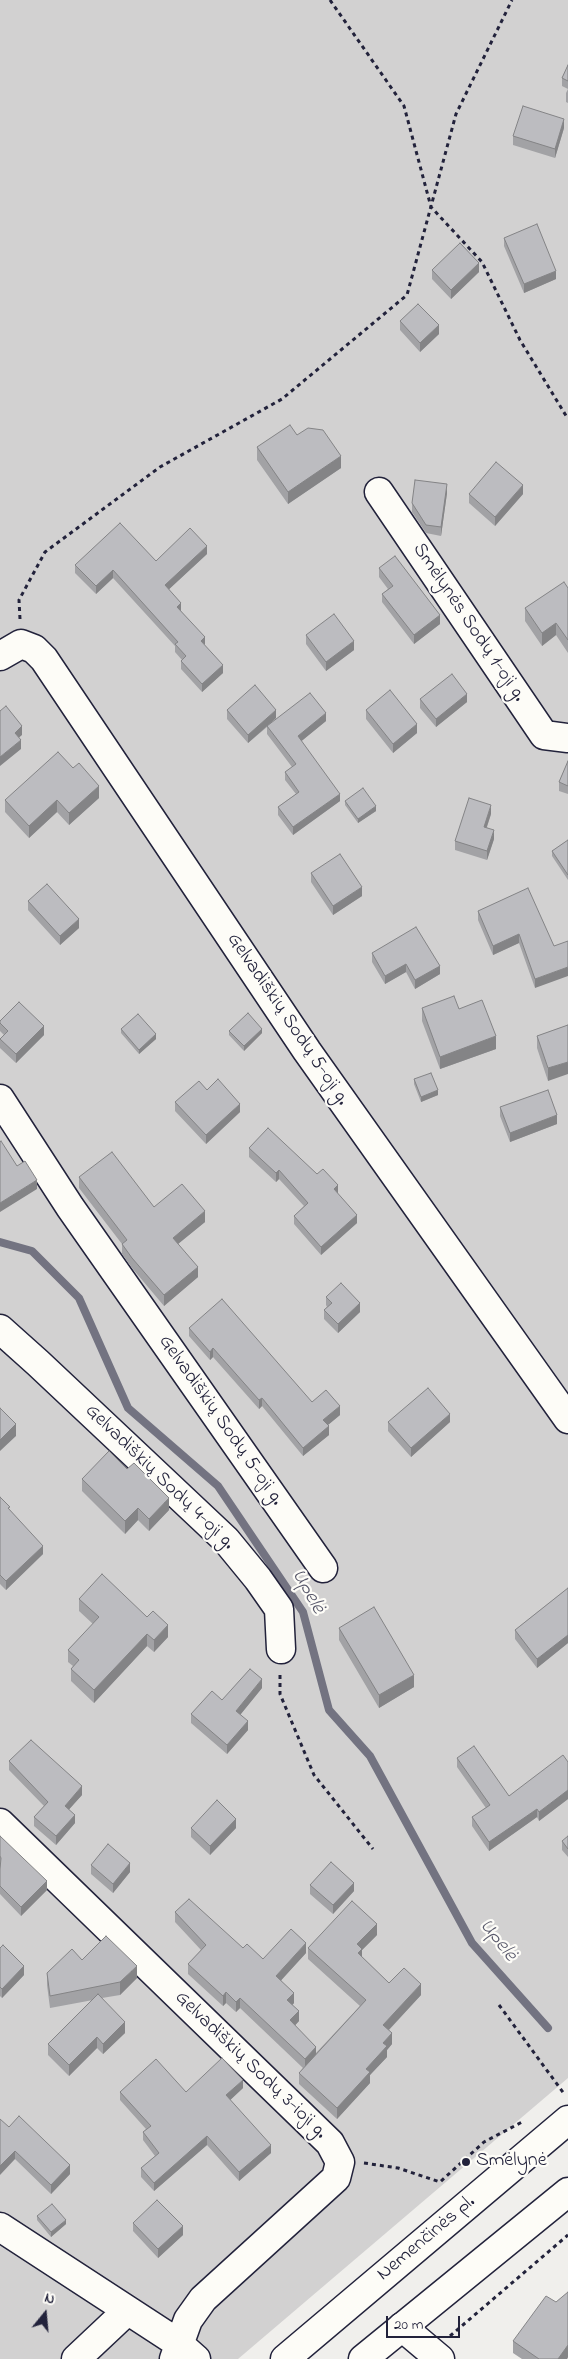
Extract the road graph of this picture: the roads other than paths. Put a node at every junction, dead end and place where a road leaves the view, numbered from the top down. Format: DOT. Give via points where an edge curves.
graph roads {
  1 [pos="379,492"];
  2 [pos="10,650"];
  3 [pos="568,738"];
  4 [pos="0,1099"];
  5 [pos="0,1329"];
  6 [pos="568,1419"];
  7 [pos="323,1568"];
  8 [pos="281,1648"];
  9 [pos="0,1823"];
  10 [pos="568,2120"];
  11 [pos="568,2192"];
  12 [pos="0,2227"];
  13 [pos="127,2311"];
  14 [pos="402,2327"];
  15 [pos="182,2354"];
  16 [pos="435,2356"];
  17 [pos="76,2359"];
  18 [pos="285,2359"];
  19 [pos="363,2359"];
  1 -- 3 [label="street, Smėlynės Sodų 1-oji g." via="544,735"];
  2 -- 6 [label="street, Gelvadiškių Sodų 5-oji g." via="34,650 44,658 307,1051"];
  4 -- 7 [label="street, Gelvadiškių Sodų 5-oji g." via="70,1207"];
  5 -- 8 [label="street, Gelvadiškių Sodų 4-oji g." via="226,1540 279,1609"];
  9 -- 15 [label="street, Gelvadiškių Sodų 3-ioji g." via="330,2143 340,2162 336,2178 203,2299 188,2320"];
  10 -- 18 [label="street, Nemenčinės pl."];
  11 -- 14 [label="street"];
  12 -- 13 [label="street"];
  13 -- 15 [label="street"];
  13 -- 17 [label="street"];
  14 -- 16 [label="street"];
  14 -- 19 [label="street"];
}
